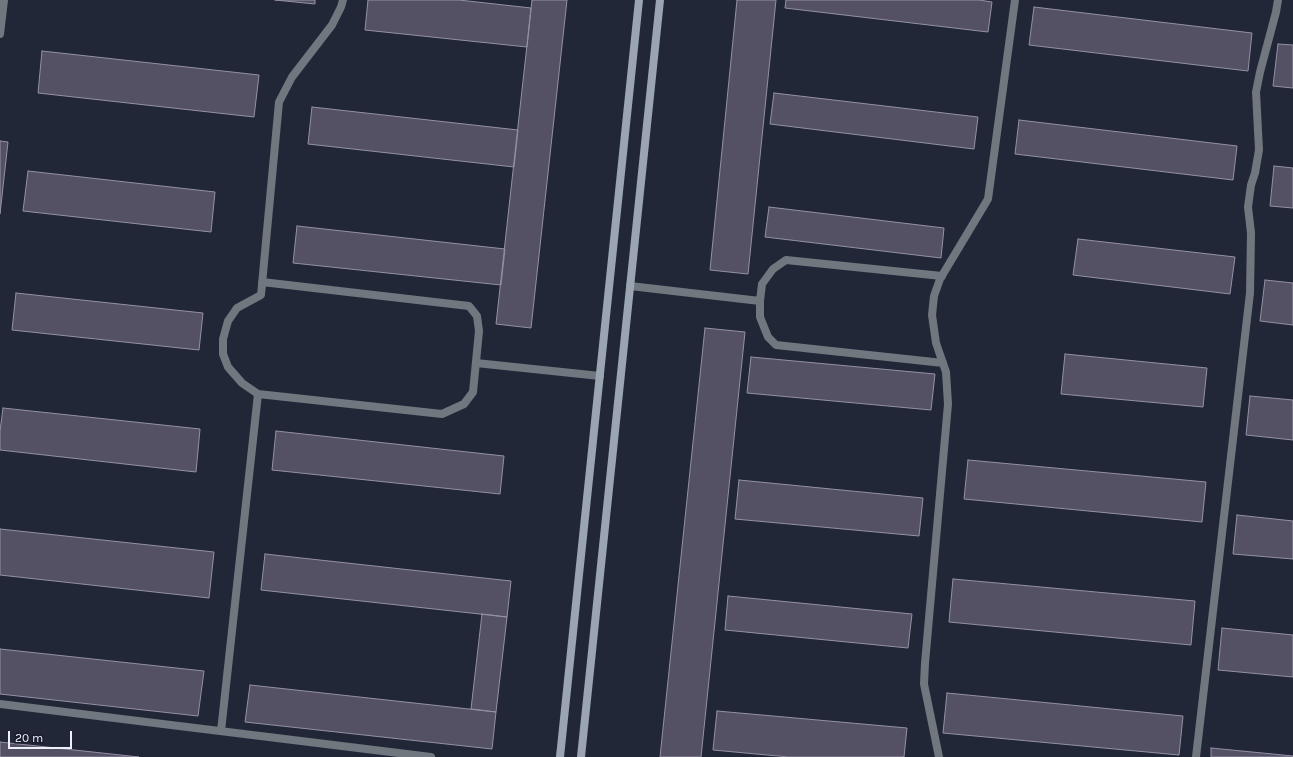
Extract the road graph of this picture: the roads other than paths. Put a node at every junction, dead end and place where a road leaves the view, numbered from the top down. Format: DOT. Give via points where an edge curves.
graph roads {
  1 [pos="4,0"];
  2 [pos="343,0"];
  3 [pos="639,0"];
  4 [pos="660,0"];
  5 [pos="1015,0"];
  6 [pos="1278,0"];
  7 [pos="0,34"];
  8 [pos="942,276"];
  9 [pos="262,282"];
  10 [pos="630,286"];
  11 [pos="760,301"];
  12 [pos="476,363"];
  13 [pos="943,363"];
  14 [pos="600,376"];
  15 [pos="258,394"];
  16 [pos="0,704"];
  17 [pos="221,731"];
  18 [pos="431,757"];
  19 [pos="560,757"];
  20 [pos="581,757"];
  21 [pos="939,757"];
  22 [pos="1196,757"];
  1 -- 7 [label="lane"];
  2 -- 9 [label="lane" via="332,25 292,76 279,102"];
  3 -- 14 [label="street"];
  4 -- 10 [label="street"];
  5 -- 8 [label="lane" via="988,199"];
  6 -- 22 [label="lane" via="1256,92 1259,150 1248,207 1251,233 1250,292"];
  8 -- 11 [label="lane" via="786,260 773,269 762,284"];
  8 -- 13 [label="lane" via="934,296 932,315 936,343"];
  9 -- 12 [label="lane" via="469,306 477,316 479,331"];
  9 -- 15 [label="lane" via="261,295 237,308 228,321 223,339 223,354 228,368 242,384"];
  10 -- 11 [label="lane"];
  10 -- 20 [label="street"];
  11 -- 13 [label="lane" via="760,317 768,337 776,346"];
  12 -- 14 [label="lane"];
  12 -- 15 [label="lane" via="472,392 464,404 442,414"];
  13 -- 21 [label="lane" via="948,404 924,684"];
  14 -- 19 [label="street"];
  15 -- 17 [label="lane"];
  16 -- 17 [label="lane"];
  17 -- 18 [label="lane"];
}
